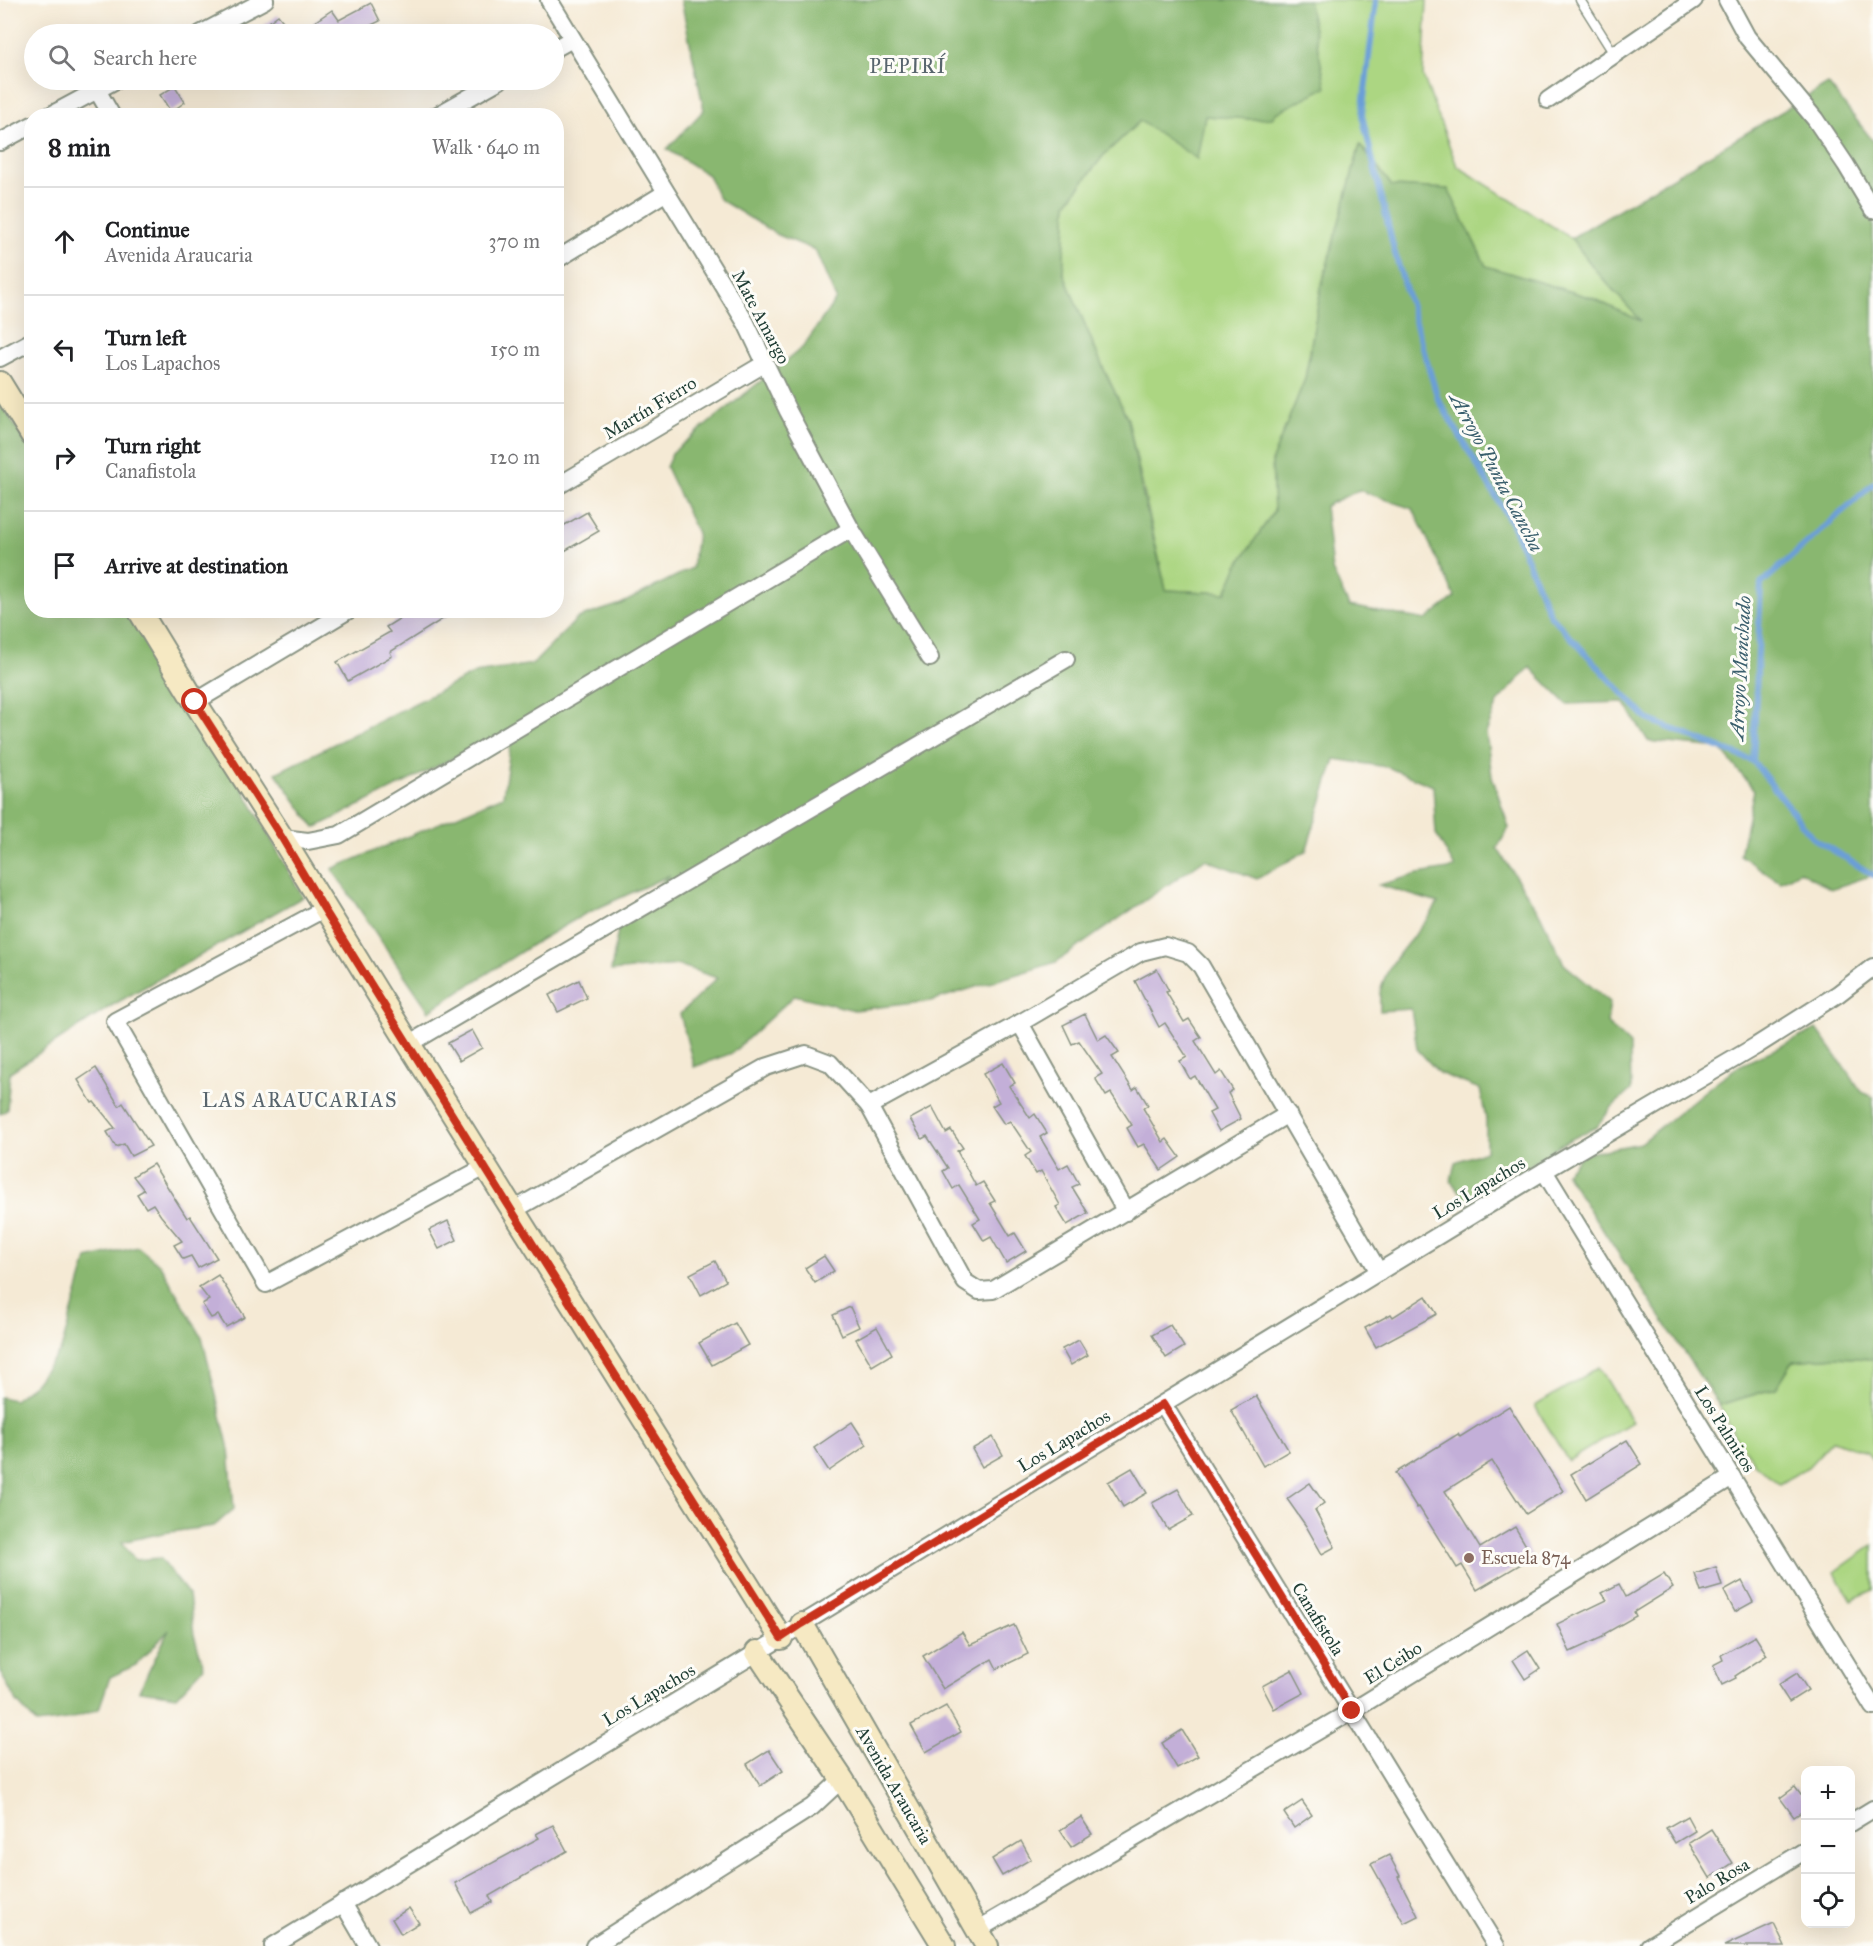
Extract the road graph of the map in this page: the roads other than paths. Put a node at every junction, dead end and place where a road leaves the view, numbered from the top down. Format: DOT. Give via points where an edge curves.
graph roads {
  1 [pos="265,0"];
  2 [pos="549,0"];
  3 [pos="1580,0"];
  4 [pos="1694,0"];
  5 [pos="1727,0"];
  6 [pos="219,24"];
  7 [pos="563,24"];
  8 [pos="564,25"];
  9 [pos="572,39"];
  10 [pos="564,43"];
  11 [pos="1614,54"];
  12 [pos="98,90"];
  13 [pos="482,90"];
  14 [pos="1548,100"];
  15 [pos="64,108"];
  16 [pos="108,108"];
  17 [pos="450,108"];
  18 [pos="24,129"];
  19 [pos="0,142"];
  20 [pos="665,193"];
  21 [pos="1873,210"];
  22 [pos="564,255"];
  23 [pos="24,345"];
  24 [pos="0,358"];
  25 [pos="764,364"];
  26 [pos="0,383"];
  27 [pos="24,422"];
  28 [pos="564,482"];
  29 [pos="851,529"];
  30 [pos="144,618"];
  31 [pos="336,618"];
  32 [pos="930,658"];
  33 [pos="1066,659"];
  34 [pos="195,702"];
  35 [pos="282,838"];
  36 [pos="324,909"];
  37 [pos="1873,967"];
  38 [pos="1020,1023"];
  39 [pos="409,1044"];
  40 [pos="869,1106"];
  41 [pos="1288,1114"];
  42 [pos="485,1167"];
  43 [pos="1544,1171"];
  44 [pos="512,1211"];
  45 [pos="1126,1212"];
  46 [pos="1379,1272"];
  47 [pos="1163,1404"];
  48 [pos="1732,1477"];
  49 [pos="802,1624"];
  50 [pos="781,1638"];
  51 [pos="757,1652"];
  52 [pos="1873,1707"];
  53 [pos="1352,1711"];
  54 [pos="842,1779"];
  55 [pos="1873,1809"];
  56 [pos="1855,1820"];
  57 [pos="1801,1853"];
  58 [pos="343,1903"];
  59 [pos="982,1938"];
  60 [pos="273,1946"];
  61 [pos="368,1946"];
  62 [pos="594,1946"];
  63 [pos="944,1946"];
  64 [pos="1496,1946"];
  65 [pos="1649,1946"];
  1 -- 6 [label="street"];
  2 -- 7 [label="street, Mate Amargo"];
  3 -- 11 [label="lane"];
  4 -- 11 [label="street"];
  5 -- 21 [label="street" via="1747,37 1815,118"];
  8 -- 9 [label="street, Mate Amargo"];
  9 -- 10 [label="street"];
  9 -- 20 [label="street, Mate Amargo"];
  11 -- 14 [label="street"];
  12 -- 15 [label="street"];
  12 -- 16 [label="street"];
  13 -- 17 [label="street"];
  18 -- 19 [label="street"];
  20 -- 22 [label="street"];
  20 -- 25 [label="street, Mate Amargo" via="746,323"];
  23 -- 24 [label="street"];
  25 -- 28 [label="street, Martín Fierro"];
  25 -- 29 [label="street, Mate Amargo"];
  26 -- 27 [label="main road"];
  29 -- 32 [label="street, Mate Amargo"];
  29 -- 35 [label="street" via="339,835 308,842"];
  30 -- 34 [label="main road"];
  31 -- 34 [label="street"];
  33 -- 39 [label="street"];
  34 -- 35 [label="main road"];
  35 -- 36 [label="main road"];
  36 -- 39 [label="main road"];
  36 -- 42 [label="street" via="115,1021 266,1284"];
  37 -- 43 [label="street, Los Lapachos" via="1756,1046"];
  38 -- 40 [label="street"];
  38 -- 41 [label="street" via="1141,952 1165,946 1188,953 1201,966"];
  38 -- 45 [label="street"];
  39 -- 42 [label="main road"];
  40 -- 44 [label="street" via="830,1063 806,1054 766,1067"];
  40 -- 45 [label="street" via="965,1282 979,1291 993,1290"];
  41 -- 45 [label="street"];
  41 -- 46 [label="street"];
  42 -- 44 [label="main road"];
  43 -- 46 [label="street, Los Lapachos"];
  43 -- 48 [label="street, Los Palmitos"];
  44 -- 50 [label="main road"];
  46 -- 47 [label="street, Los Lapachos"];
  47 -- 49 [label="street, Los Lapachos"];
  47 -- 53 [label="street, Canafistola"];
  48 -- 52 [label="street, Los Palmitos"];
  48 -- 53 [label="street, El Ceibo"];
  49 -- 50 [label="street, Los Lapachos"];
  49 -- 59 [label="main road, Avenida Araucaria"];
  50 -- 51 [label="street, Los Lapachos"];
  51 -- 54 [label="main road"];
  51 -- 58 [label="street, Los Lapachos"];
  53 -- 59 [label="street, El Ceibo"];
  53 -- 64 [label="street, Canafistola"];
  54 -- 62 [label="street" via="812,1807"];
  54 -- 63 [label="main road"];
  55 -- 56 [label="street"];
  57 -- 65 [label="street, Palo Rosa"];
  58 -- 60 [label="street, Los Lapachos"];
  58 -- 61 [label="street"];
}
